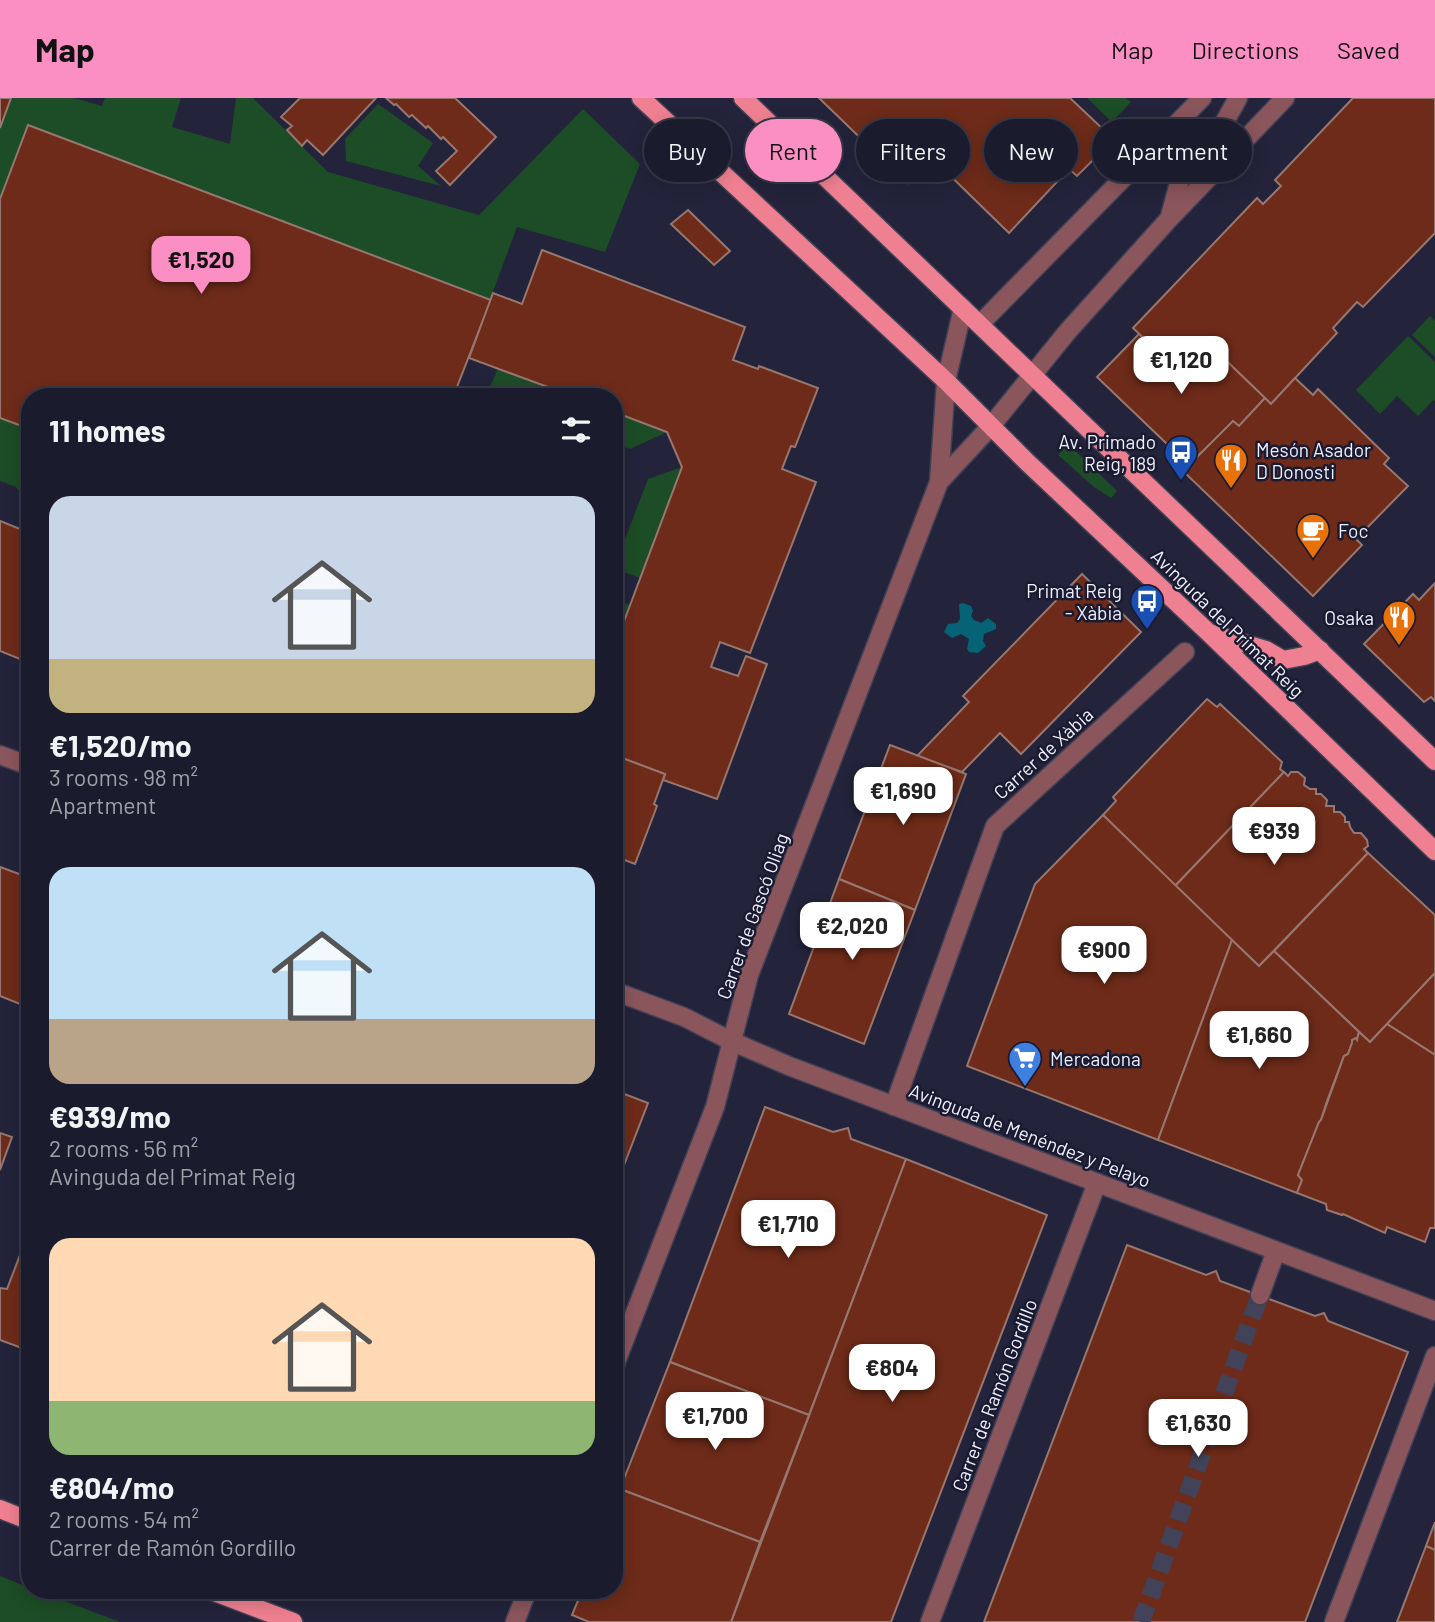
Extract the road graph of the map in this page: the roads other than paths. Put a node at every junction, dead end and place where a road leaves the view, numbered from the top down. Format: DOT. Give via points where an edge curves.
graph roads {
  1 [pos="641,98"];
  2 [pos="743,98"];
  3 [pos="1202,98"];
  4 [pos="1238,98"];
  5 [pos="1285,98"];
  6 [pos="1169,219"];
  7 [pos="963,308"];
  8 [pos="980,324"];
  9 [pos="1033,375"];
  10 [pos="946,381"];
  11 [pos="991,426"];
  12 [pos="939,482"];
  13 [pos="1209,634"];
  14 [pos="1320,650"];
  15 [pos="1185,652"];
  16 [pos="0,755"];
  17 [pos="1435,761"];
  18 [pos="21,763"];
  19 [pos="1435,851"];
  20 [pos="623,993"];
  21 [pos="731,1041"];
  22 [pos="894,1106"];
  23 [pos="1097,1183"];
  24 [pos="1276,1251"];
  25 [pos="1260,1295"];
  26 [pos="1435,1311"];
  27 [pos="623,1344"];
  28 [pos="1435,1356"];
  29 [pos="0,1509"];
  30 [pos="21,1517"];
  31 [pos="233,1599"];
  32 [pos="524,1599"];
  33 [pos="293,1622"];
  34 [pos="515,1622"];
  35 [pos="930,1622"];
  36 [pos="1334,1622"];
  1 -- 10 [label="main road, Avinguda del Primat Reig"];
  2 -- 7 [label="main road"];
  3 -- 8 [label="street"];
  4 -- 6 [label="street" via="1224,123 1183,168"];
  5 -- 6 [label="street"];
  6 -- 9 [label="street"];
  7 -- 8 [label="main road"];
  7 -- 10 [label="street"];
  8 -- 9 [label="main road"];
  9 -- 11 [label="street"];
  9 -- 14 [label="main road"];
  10 -- 11 [label="main road, Avinguda del Primat Reig"];
  10 -- 12 [label="street, Carrer de Gascó Oliag"];
  11 -- 12 [label="street, Carrer de Gascó Oliag"];
  11 -- 13 [label="main road, Avinguda del Primat Reig"];
  12 -- 21 [label="street, Carrer de Gascó Oliag" via="749,975"];
  13 -- 14 [label="main road" via="1266,650 1283,660"];
  13 -- 19 [label="main road, Avinguda del Primat Reig"];
  14 -- 17 [label="main road"];
  15 -- 22 [label="street, Carrer de Xàbia" via="995,826"];
  16 -- 18 [label="street"];
  20 -- 21 [label="street, Avinguda de Menéndez y Pelayo"];
  21 -- 22 [label="street, Avinguda de Menéndez y Pelayo"];
  21 -- 27 [label="street, Carrer de Gascó Oliag" via="716,1107"];
  22 -- 23 [label="street, Avinguda de Menéndez y Pelayo"];
  23 -- 24 [label="street, Avinguda de Menéndez y Pelayo"];
  23 -- 35 [label="street, Carrer de Ramón Gordillo"];
  24 -- 25 [label="street"];
  24 -- 26 [label="street, Avinguda de Menéndez y Pelayo"];
  28 -- 36 [label="street"];
  29 -- 30 [label="main road"];
  31 -- 33 [label="main road"];
  32 -- 34 [label="street"];
}
